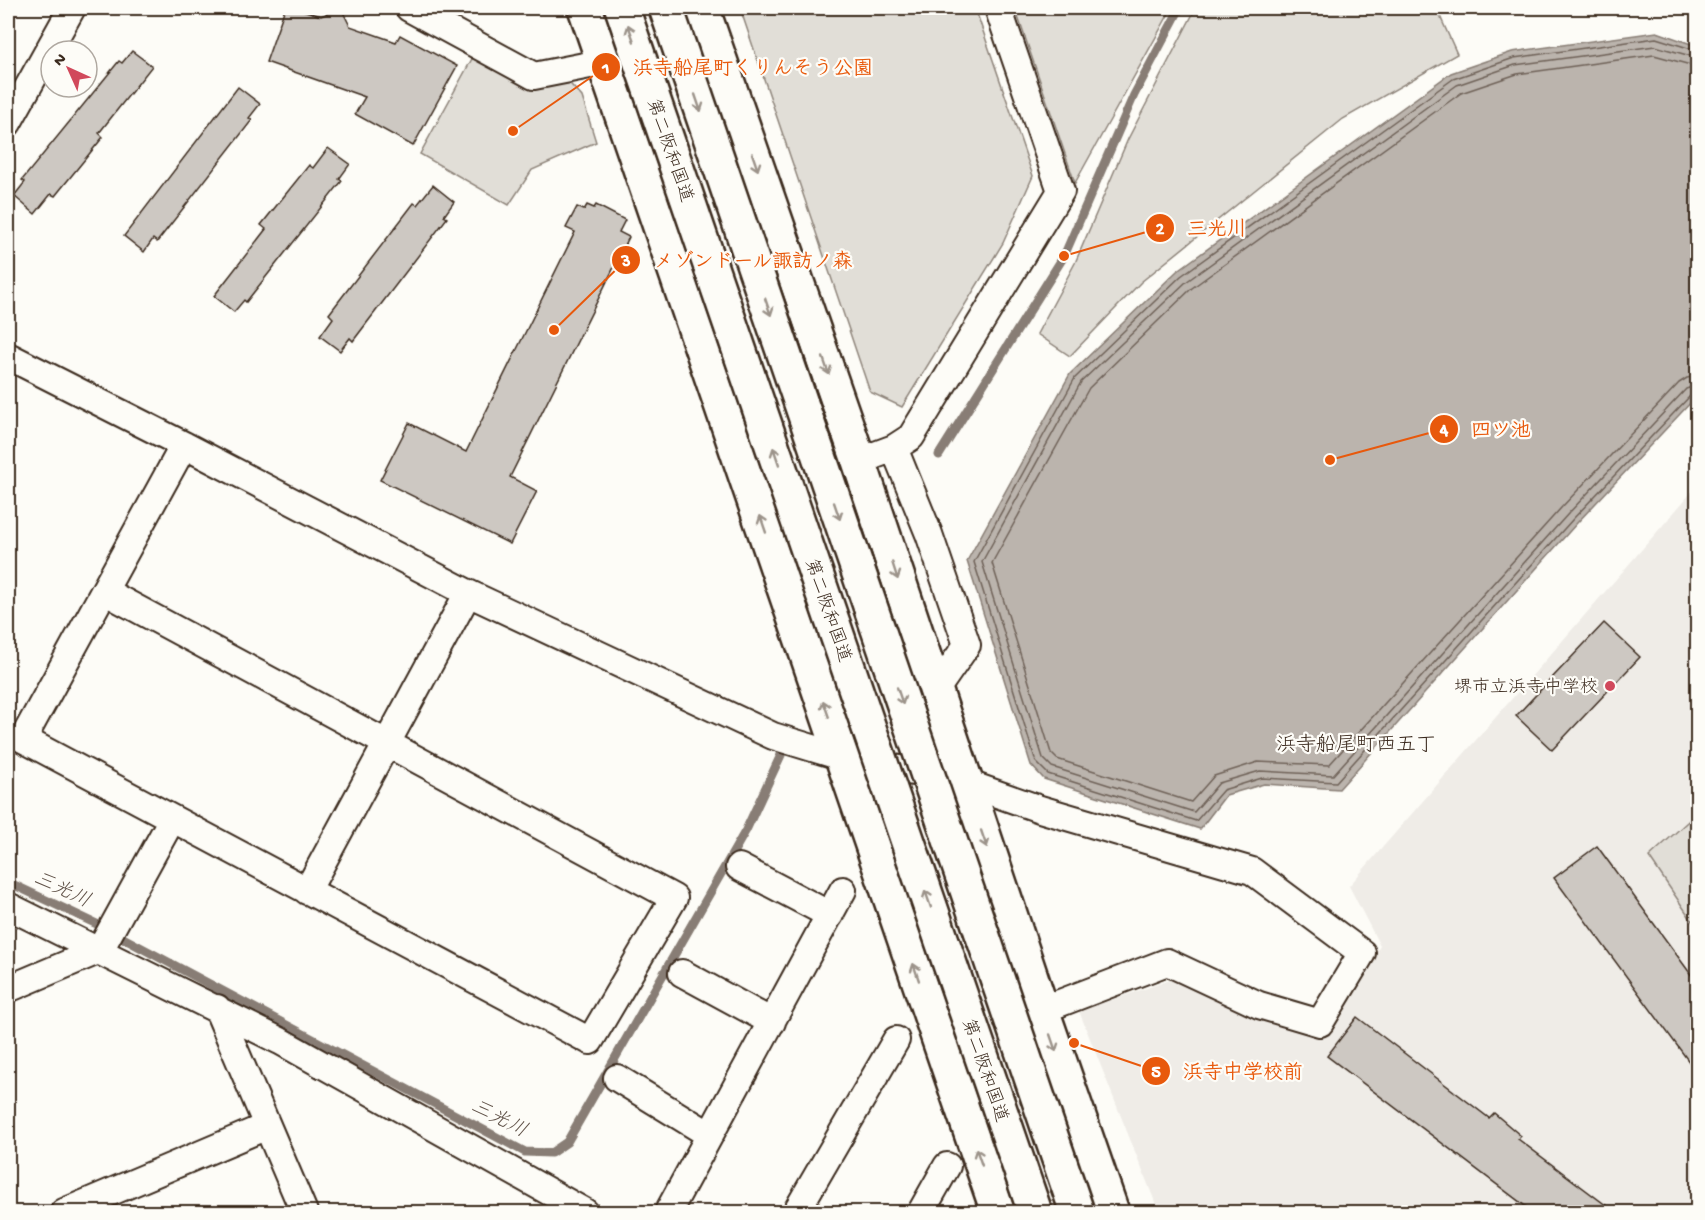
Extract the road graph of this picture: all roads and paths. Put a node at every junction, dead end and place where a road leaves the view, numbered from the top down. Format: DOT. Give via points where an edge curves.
graph roads {
  1 [pos="72,8"];
  2 [pos="409,8"];
  3 [pos="585,8"];
  4 [pos="622,8"];
  5 [pos="666,8"];
  6 [pos="702,8"];
  7 [pos="998,8"];
  8 [pos="604,62"];
  9 [pos="8,123"];
  10 [pos="8,356"];
  11 [pos="184,445"];
  12 [pos="894,448"];
  13 [pos="859,461"];
  14 [pos="104,591"];
  15 [pos="468,593"];
  16 [pos="935,691"];
  17 [pos="386,742"];
  18 [pos="842,757"];
  19 [pos="966,783"];
  20 [pos="172,819"];
  21 [pos="740,867"];
  22 [pos="843,890"];
  23 [pos="307,891"];
  24 [pos="8,906"];
  25 [pos="830,915"];
  26 [pos="103,945"];
  27 [pos="682,973"];
  28 [pos="8,989"];
  29 [pos="217,1008"];
  30 [pos="1042,1010"];
  31 [pos="772,1022"];
  32 [pos="896,1040"];
  33 [pos="617,1078"];
  34 [pos="267,1126"];
  35 [pos="710,1135"];
  36 [pos="947,1166"];
  37 [pos="64,1212"];
  38 [pos="304,1212"];
  39 [pos="585,1212"];
  40 [pos="668,1212"];
  41 [pos="796,1212"];
  42 [pos="921,1212"];
  43 [pos="998,1212"];
  44 [pos="1035,1212"];
  45 [pos="1077,1212"];
  46 [pos="1112,1212"];
  1 -- 9 [label="street"];
  2 -- 8 [label="street" via="534,76"];
  3 -- 8 [label="highway"];
  44 -- 4 [label="highway, 第二阪和国道, one-way, bridge"];
  5 -- 45 [label="highway, one-way, bridge"];
  6 -- 13 [label="highway, one-way"];
  7 -- 12 [label="street" via="1061,191 911,437"];
  18 -- 8 [label="highway, one-way"];
  10 -- 11 [label="street"];
  11 -- 14 [label="street"];
  11 -- 15 [label="street"];
  12 -- 13 [label="street"];
  12 -- 16 [label="street" via="967,645"];
  13 -- 16 [label="highway, one-way"];
  14 -- 17 [label="street"];
  14 -- 20 [label="street" via="23,739"];
  15 -- 17 [label="street"];
  15 -- 18 [label="street" via="773,736"];
  16 -- 19 [label="highway"];
  17 -- 23 [label="street"];
  17 -- 23 [label="street" via="674,898 590,1041"];
  18 -- 19 [label="street"];
  43 -- 18 [label="highway, one-way"];
  19 -- 30 [label="highway, one-way"];
  19 -- 30 [label="street" via="1040,809 1252,871 1362,954 1320,1023 1259,1005 1167,962"];
  20 -- 23 [label="street"];
  20 -- 26 [label="street"];
  21 -- 25 [label="street"];
  22 -- 25 [label="street"];
  24 -- 26 [label="street"];
  25 -- 31 [label="street"];
  26 -- 28 [label="street"];
  26 -- 29 [label="street"];
  27 -- 31 [label="street"];
  29 -- 34 [label="street"];
  29 -- 39 [label="street"];
  30 -- 46 [label="highway, one-way"];
  31 -- 35 [label="street"];
  32 -- 41 [label="street"];
  33 -- 35 [label="street"];
  34 -- 37 [label="street"];
  34 -- 38 [label="street"];
  35 -- 40 [label="street"];
  36 -- 42 [label="street"];
}
